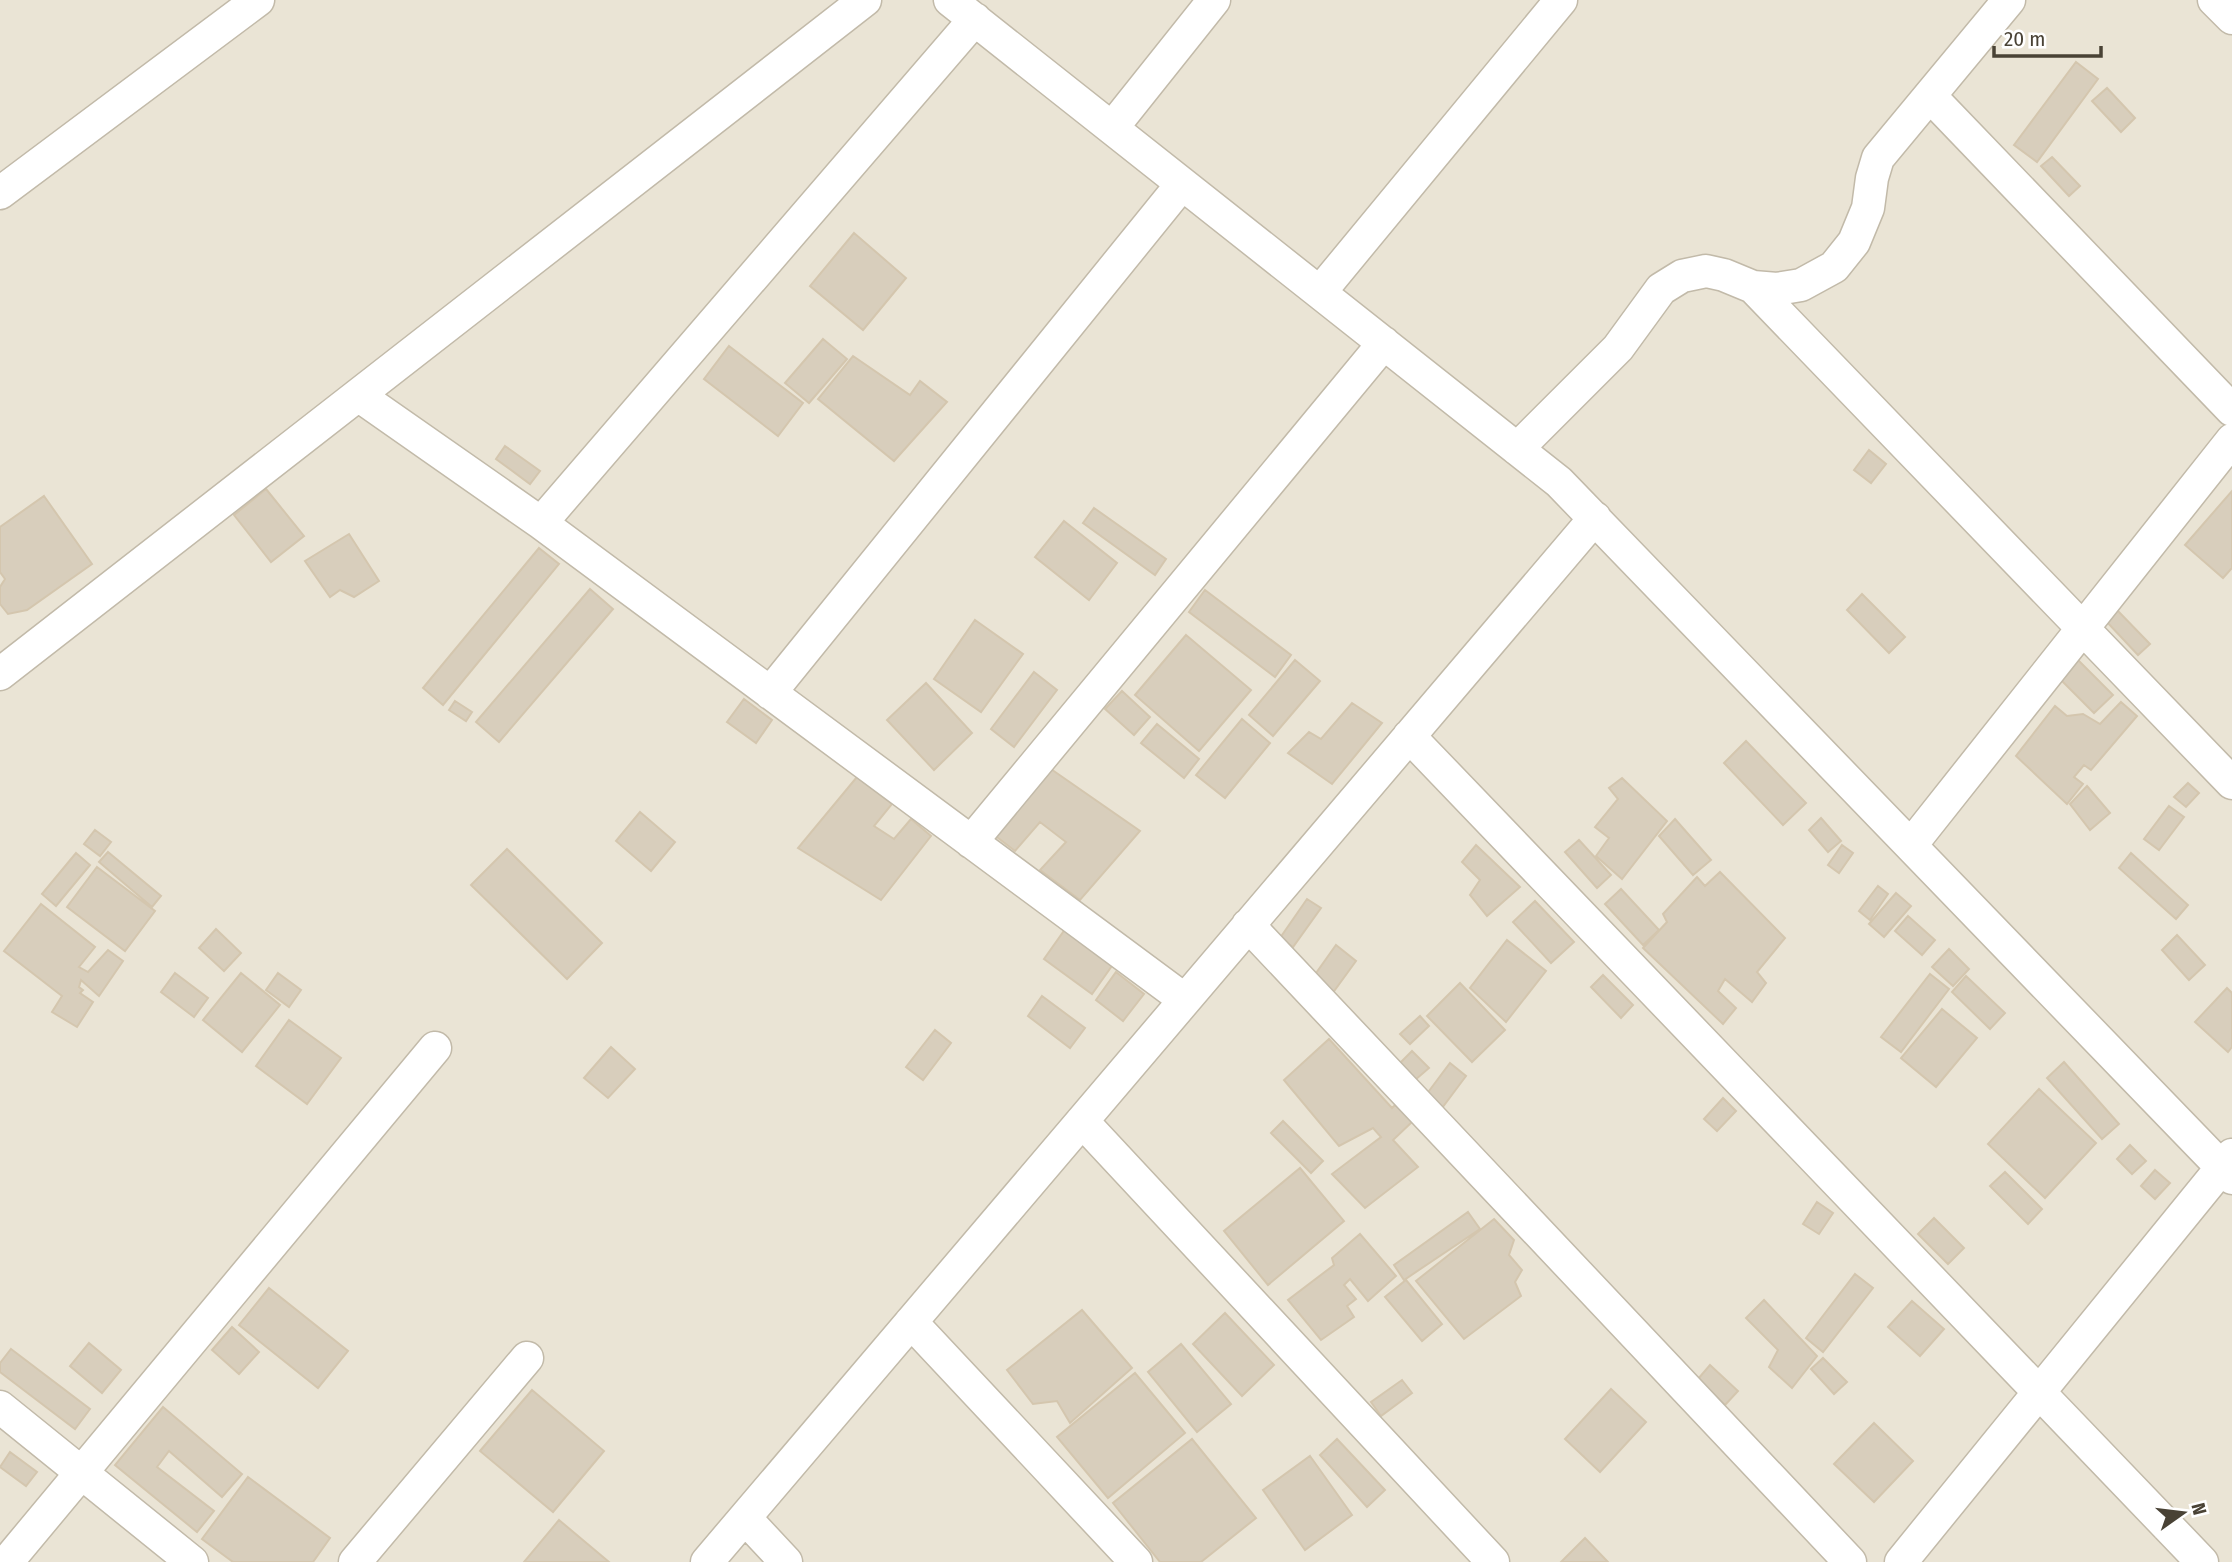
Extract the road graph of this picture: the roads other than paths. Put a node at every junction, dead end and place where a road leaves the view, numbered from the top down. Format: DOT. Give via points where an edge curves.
graph roads {
  1 [pos="258,0"];
  2 [pos="865,0"];
  3 [pos="950,0"];
  4 [pos="1214,0"];
  5 [pos="1561,0"];
  6 [pos="2009,0"];
  7 [pos="2214,0"];
  8 [pos="2232,18"];
  9 [pos="975,19"];
  10 [pos="1930,96"];
  11 [pos="1112,128"];
  12 [pos="1182,184"];
  13 [pos="0,193"];
  14 [pos="1753,286"];
  15 [pos="1320,292"];
  16 [pos="1384,343"];
  17 [pos="358,395"];
  18 [pos="2232,410"];
  19 [pos="2232,440"];
  20 [pos="1517,449"];
  21 [pos="1595,518"];
  22 [pos="541,523"];
  23 [pos="2083,629"];
  24 [pos="5,658"];
  25 [pos="770,693"];
  26 [pos="1409,736"];
  27 [pos="2232,783"];
  28 [pos="971,842"];
  29 [pos="1911,845"];
  30 [pos="1248,925"];
  31 [pos="1185,1000"];
  32 [pos="435,1048"];
  33 [pos="1082,1121"];
  34 [pos="2229,1167"];
  35 [pos="911,1322"];
  36 [pos="527,1358"];
  37 [pos="2039,1392"];
  38 [pos="0,1407"];
  39 [pos="82,1472"];
  40 [pos="745,1518"];
  41 [pos="7,1562"];
  42 [pos="192,1562"];
  43 [pos="355,1562"];
  44 [pos="707,1562"];
  45 [pos="786,1562"];
  46 [pos="1136,1562"];
  47 [pos="1493,1562"];
  48 [pos="1850,1562"];
  49 [pos="1901,1562"];
  50 [pos="2202,1562"];
  1 -- 13 [label="street"];
  2 -- 17 [label="street"];
  3 -- 9 [label="street"];
  4 -- 11 [label="street"];
  5 -- 15 [label="street"];
  6 -- 10 [label="street"];
  7 -- 8 [label="street"];
  9 -- 11 [label="street"];
  9 -- 22 [label="street"];
  10 -- 14 [label="street" via="1878,158 1868,208 1854,242 1834,267 1801,285"];
  10 -- 18 [label="street"];
  11 -- 12 [label="street"];
  12 -- 15 [label="street"];
  12 -- 25 [label="street"];
  14 -- 20 [label="street" via="1706,271 1682,276 1661,289 1618,348"];
  14 -- 23 [label="street"];
  15 -- 16 [label="street"];
  16 -- 20 [label="street"];
  16 -- 28 [label="street"];
  17 -- 22 [label="street"];
  17 -- 24 [label="street"];
  19 -- 23 [label="street"];
  20 -- 21 [label="street"];
  21 -- 26 [label="street"];
  21 -- 29 [label="street"];
  22 -- 25 [label="street"];
  23 -- 27 [label="street"];
  23 -- 29 [label="street"];
  25 -- 28 [label="street"];
  26 -- 30 [label="street"];
  26 -- 37 [label="street"];
  28 -- 31 [label="street"];
  29 -- 34 [label="street"];
  30 -- 31 [label="street"];
  30 -- 48 [label="street"];
  31 -- 33 [label="street"];
  32 -- 39 [label="street"];
  33 -- 35 [label="street"];
  33 -- 47 [label="street"];
  34 -- 37 [label="street"];
  35 -- 40 [label="street"];
  35 -- 46 [label="street"];
  36 -- 43 [label="street"];
  37 -- 49 [label="street"];
  37 -- 50 [label="street"];
  38 -- 39 [label="street"];
  39 -- 41 [label="street"];
  39 -- 42 [label="street"];
  40 -- 44 [label="street"];
  40 -- 45 [label="street"];
}
